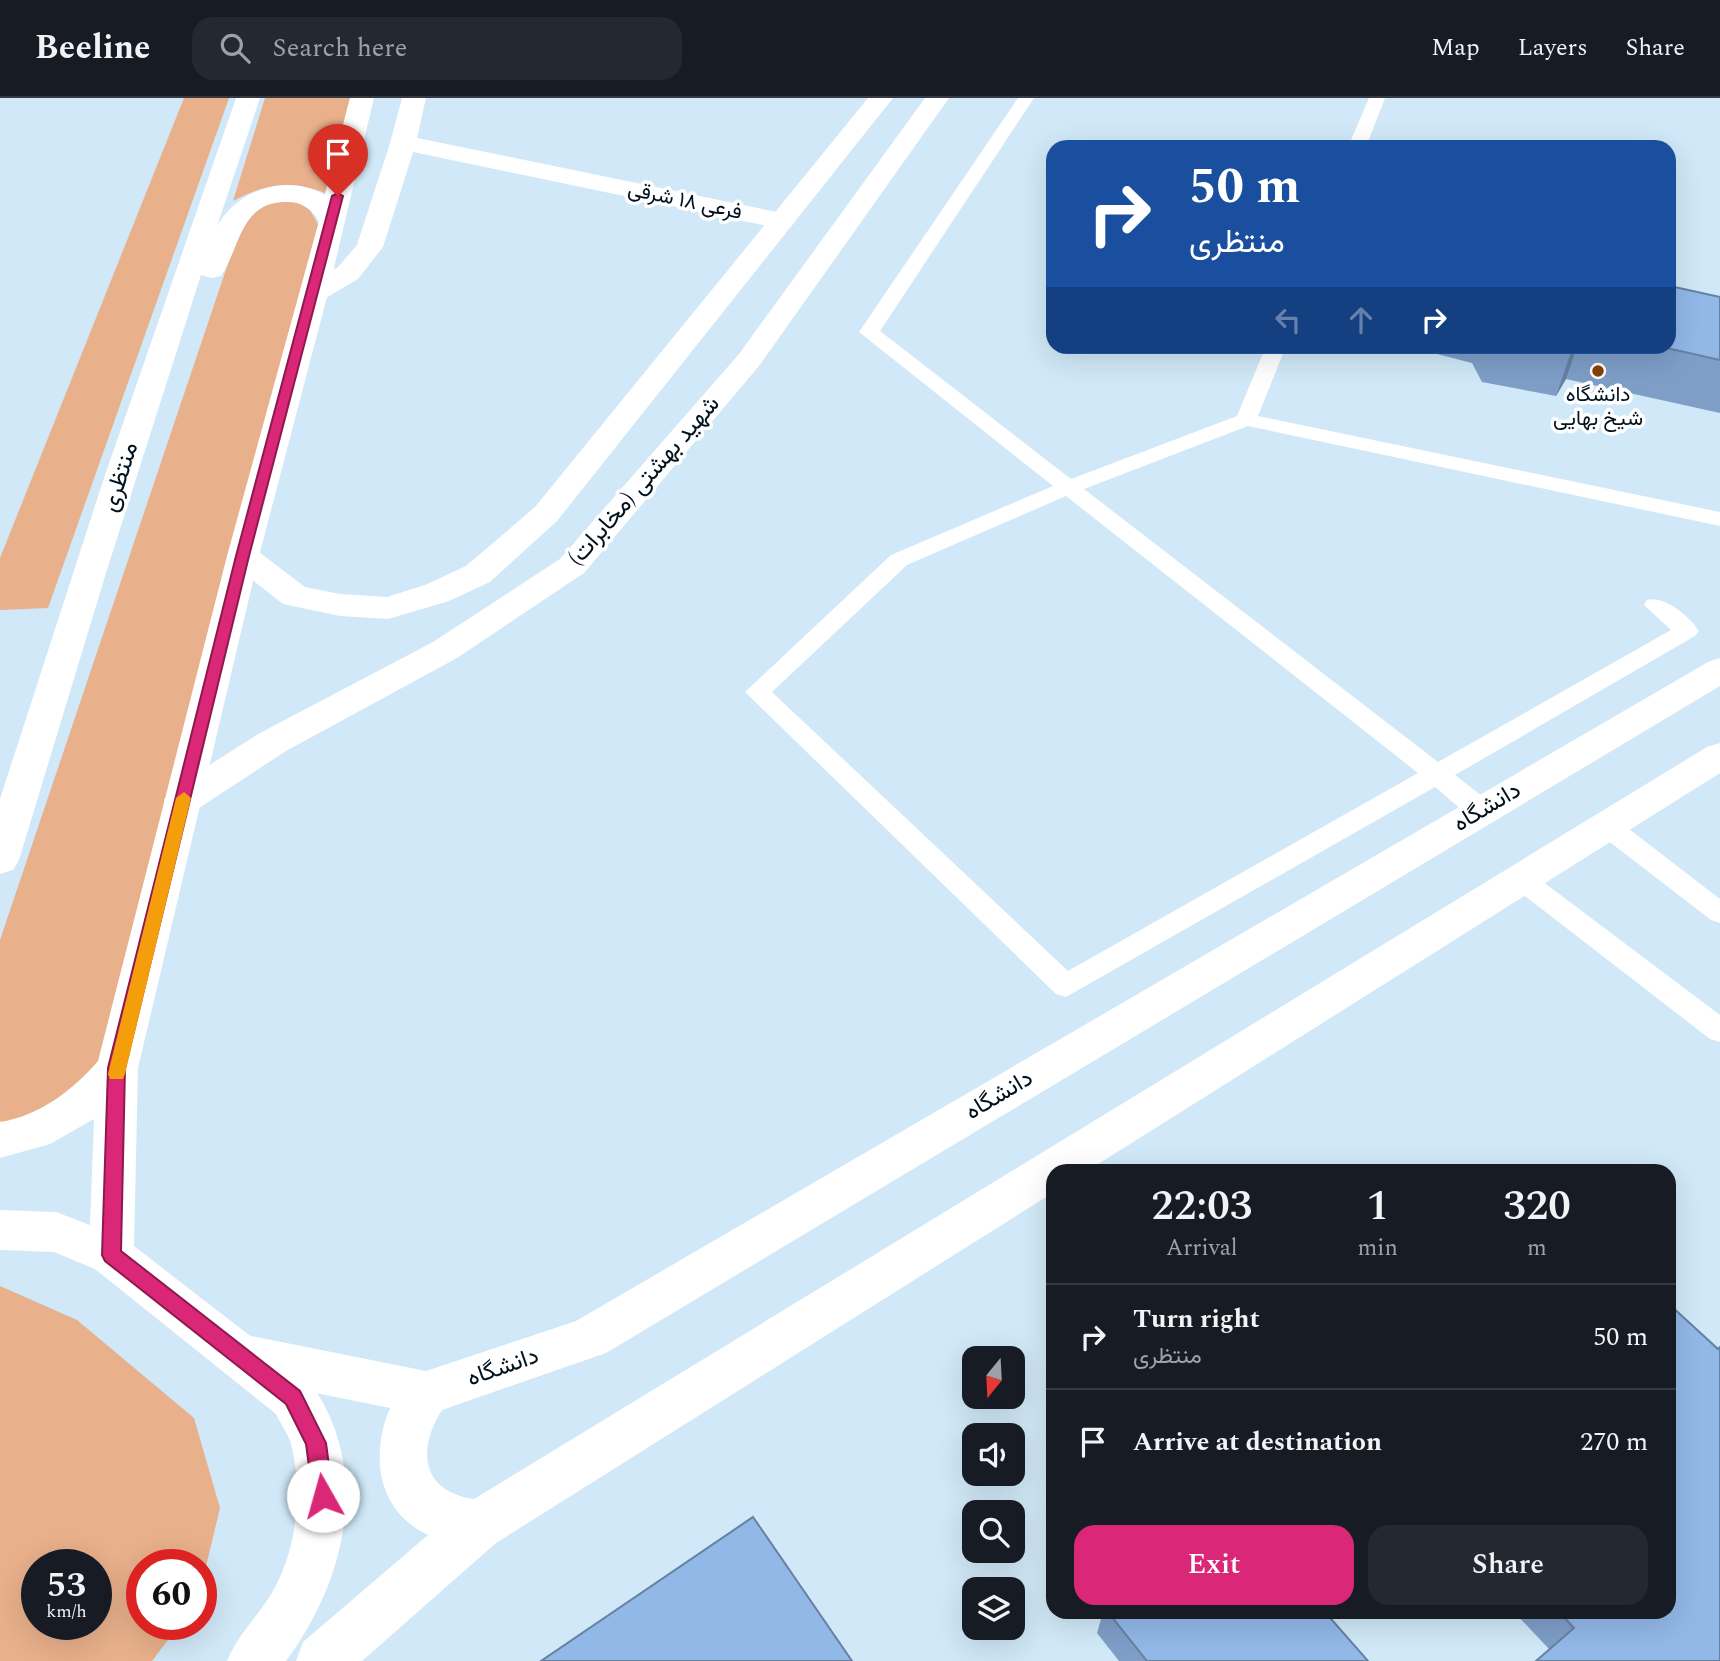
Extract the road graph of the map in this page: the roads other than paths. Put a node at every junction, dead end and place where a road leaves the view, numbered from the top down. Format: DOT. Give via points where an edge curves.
graph roads {
  1 [pos="248,98"];
  2 [pos="362,98"];
  3 [pos="414,98"];
  4 [pos="881,98"];
  5 [pos="937,98"];
  6 [pos="1026,98"];
  7 [pos="1377,98"];
  8 [pos="1360,140"];
  9 [pos="403,142"];
  10 [pos="332,221"];
  11 [pos="782,221"];
  12 [pos="314,292"];
  13 [pos="167,330"];
  14 [pos="1273,354"];
  15 [pos="1246,420"];
  16 [pos="1066,488"];
  17 [pos="1720,519"];
  18 [pos="243,556"];
  19 [pos="1655,605"];
  20 [pos="1720,670"];
  21 [pos="1720,756"];
  22 [pos="1436,774"];
  23 [pos="183,800"];
  24 [pos="1482,810"];
  25 [pos="1607,826"];
  26 [pos="0,860"];
  27 [pos="1521,879"];
  28 [pos="1720,913"];
  29 [pos="1720,1031"];
  30 [pos="117,1068"];
  31 [pos="0,1140"];
  32 [pos="1060,1164"];
  33 [pos="1046,1173"];
  34 [pos="0,1230"];
  35 [pos="111,1255"];
  36 [pos="241,1356"];
  37 [pos="426,1393"];
  38 [pos="478,1524"];
  39 [pos="253,1661"];
  40 [pos="322,1661"];
  1 -- 13 [label="main road, منتظری"];
  2 -- 10 [label="main road"];
  3 -- 9 [label="main road"];
  4 -- 11 [label="main road"];
  5 -- 23 [label="main road, شهید بهشتی (مخابرات)" via="749,360 572,566 445,650 273,742"];
  6 -- 16 [label="lane" via="869,332"];
  7 -- 8 [label="lane"];
  9 -- 11 [label="main road, فرعی ۱۸ شرقی"];
  9 -- 12 [label="main road" via="370,247 348,273"];
  10 -- 12 [label="main road"];
  10 -- 13 [label="main road" via="310,197 297,195 268,196 239,212 194,306"];
  11 -- 18 [label="main road" via="547,514 478,574 388,608 340,605 295,596"];
  12 -- 18 [label="main road"];
  13 -- 26 [label="main road, منتظری"];
  14 -- 15 [label="lane"];
  15 -- 16 [label="lane"];
  15 -- 17 [label="lane"];
  16 -- 22 [label="lane"];
  16 -- 22 [label="lane" via="899,560 757,692 1066,986"];
  18 -- 23 [label="main road"];
  19 -- 22 [label="lane" via="1687,631"];
  20 -- 24 [label="main road, دانشگاه"];
  21 -- 25 [label="main road"];
  22 -- 24 [label="lane"];
  23 -- 30 [label="main road"];
  24 -- 37 [label="main road, دانشگاه" via="589,1338"];
  25 -- 27 [label="main road"];
  25 -- 28 [label="lane"];
  27 -- 29 [label="lane"];
  27 -- 32 [label="main road"];
  30 -- 31 [label="main road" via="89,1099 49,1124"];
  30 -- 35 [label="main road"];
  33 -- 38 [label="main road"];
  34 -- 35 [label="main road" via="56,1232"];
  35 -- 36 [label="main road"];
  36 -- 37 [label="main road, دانشگاه"];
  36 -- 39 [label="main road" via="293,1398 316,1443 323,1496 314,1555 289,1615"];
  37 -- 38 [label="main road" via="402,1441 402,1467 411,1491 429,1509 452,1521"];
  38 -- 40 [label="main road"];
}
